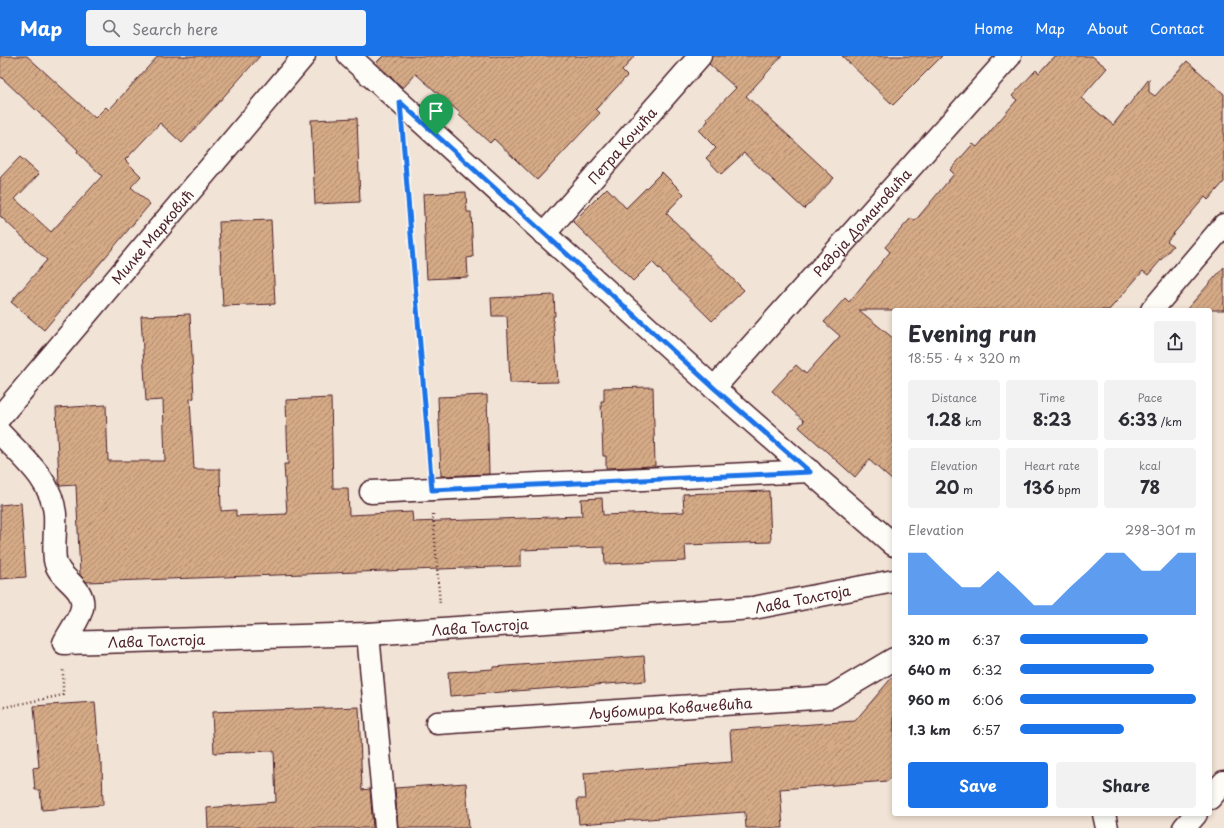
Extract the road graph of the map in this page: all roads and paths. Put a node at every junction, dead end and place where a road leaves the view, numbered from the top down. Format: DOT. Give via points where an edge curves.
graph roads {
  1 [pos="304,56"];
  2 [pos="350,56"];
  3 [pos="700,56"];
  4 [pos="1010,56"];
  5 [pos="400,102"];
  6 [pos="1224,225"];
  7 [pos="544,234"];
  8 [pos="1154,308"];
  9 [pos="714,388"];
  10 [pos="0,417"];
  11 [pos="0,433"];
  12 [pos="810,472"];
  13 [pos="432,490"];
  14 [pos="371,492"];
  15 [pos="892,543"];
  16 [pos="892,581"];
  17 [pos="442,629"];
  18 [pos="368,634"];
  19 [pos="64,643"];
  20 [pos="892,660"];
  21 [pos="0,708"];
  22 [pos="437,723"];
  23 [pos="1224,782"];
  24 [pos="1212,796"];
  25 [pos="1104,816"];
  26 [pos="1194,816"];
  27 [pos="386,828"];
  28 [pos="1106,828"];
  29 [pos="1184,828"];
  1 -- 10 [label="street, Милке Марковић"];
  2 -- 5 [label="street"];
  3 -- 7 [label="street, Петра Кочића"];
  4 -- 9 [label="street, Радоја Домановића"];
  5 -- 7 [label="street"];
  5 -- 13 [label="path"];
  6 -- 8 [label="street"];
  7 -- 9 [label="street"];
  9 -- 12 [label="street"];
  11 -- 19 [label="street" via="46,483 53,500 55,560 62,576 77,588 82,598 82,608"];
  12 -- 13 [label="street"];
  12 -- 15 [label="street"];
  13 -- 14 [label="street"];
  13 -- 17 [label="path"];
  16 -- 17 [label="street, Лава Толстоја" via="753,608"];
  17 -- 18 [label="street, Лава Толстоја"];
  18 -- 19 [label="street, Лава Толстоја"];
  18 -- 27 [label="street"];
  19 -- 21 [label="path" via="63,695"];
  20 -- 22 [label="street, Љубомира Ковачевића" via="830,697"];
  23 -- 24 [label="street"];
  25 -- 28 [label="street"];
  26 -- 29 [label="street"];
}
